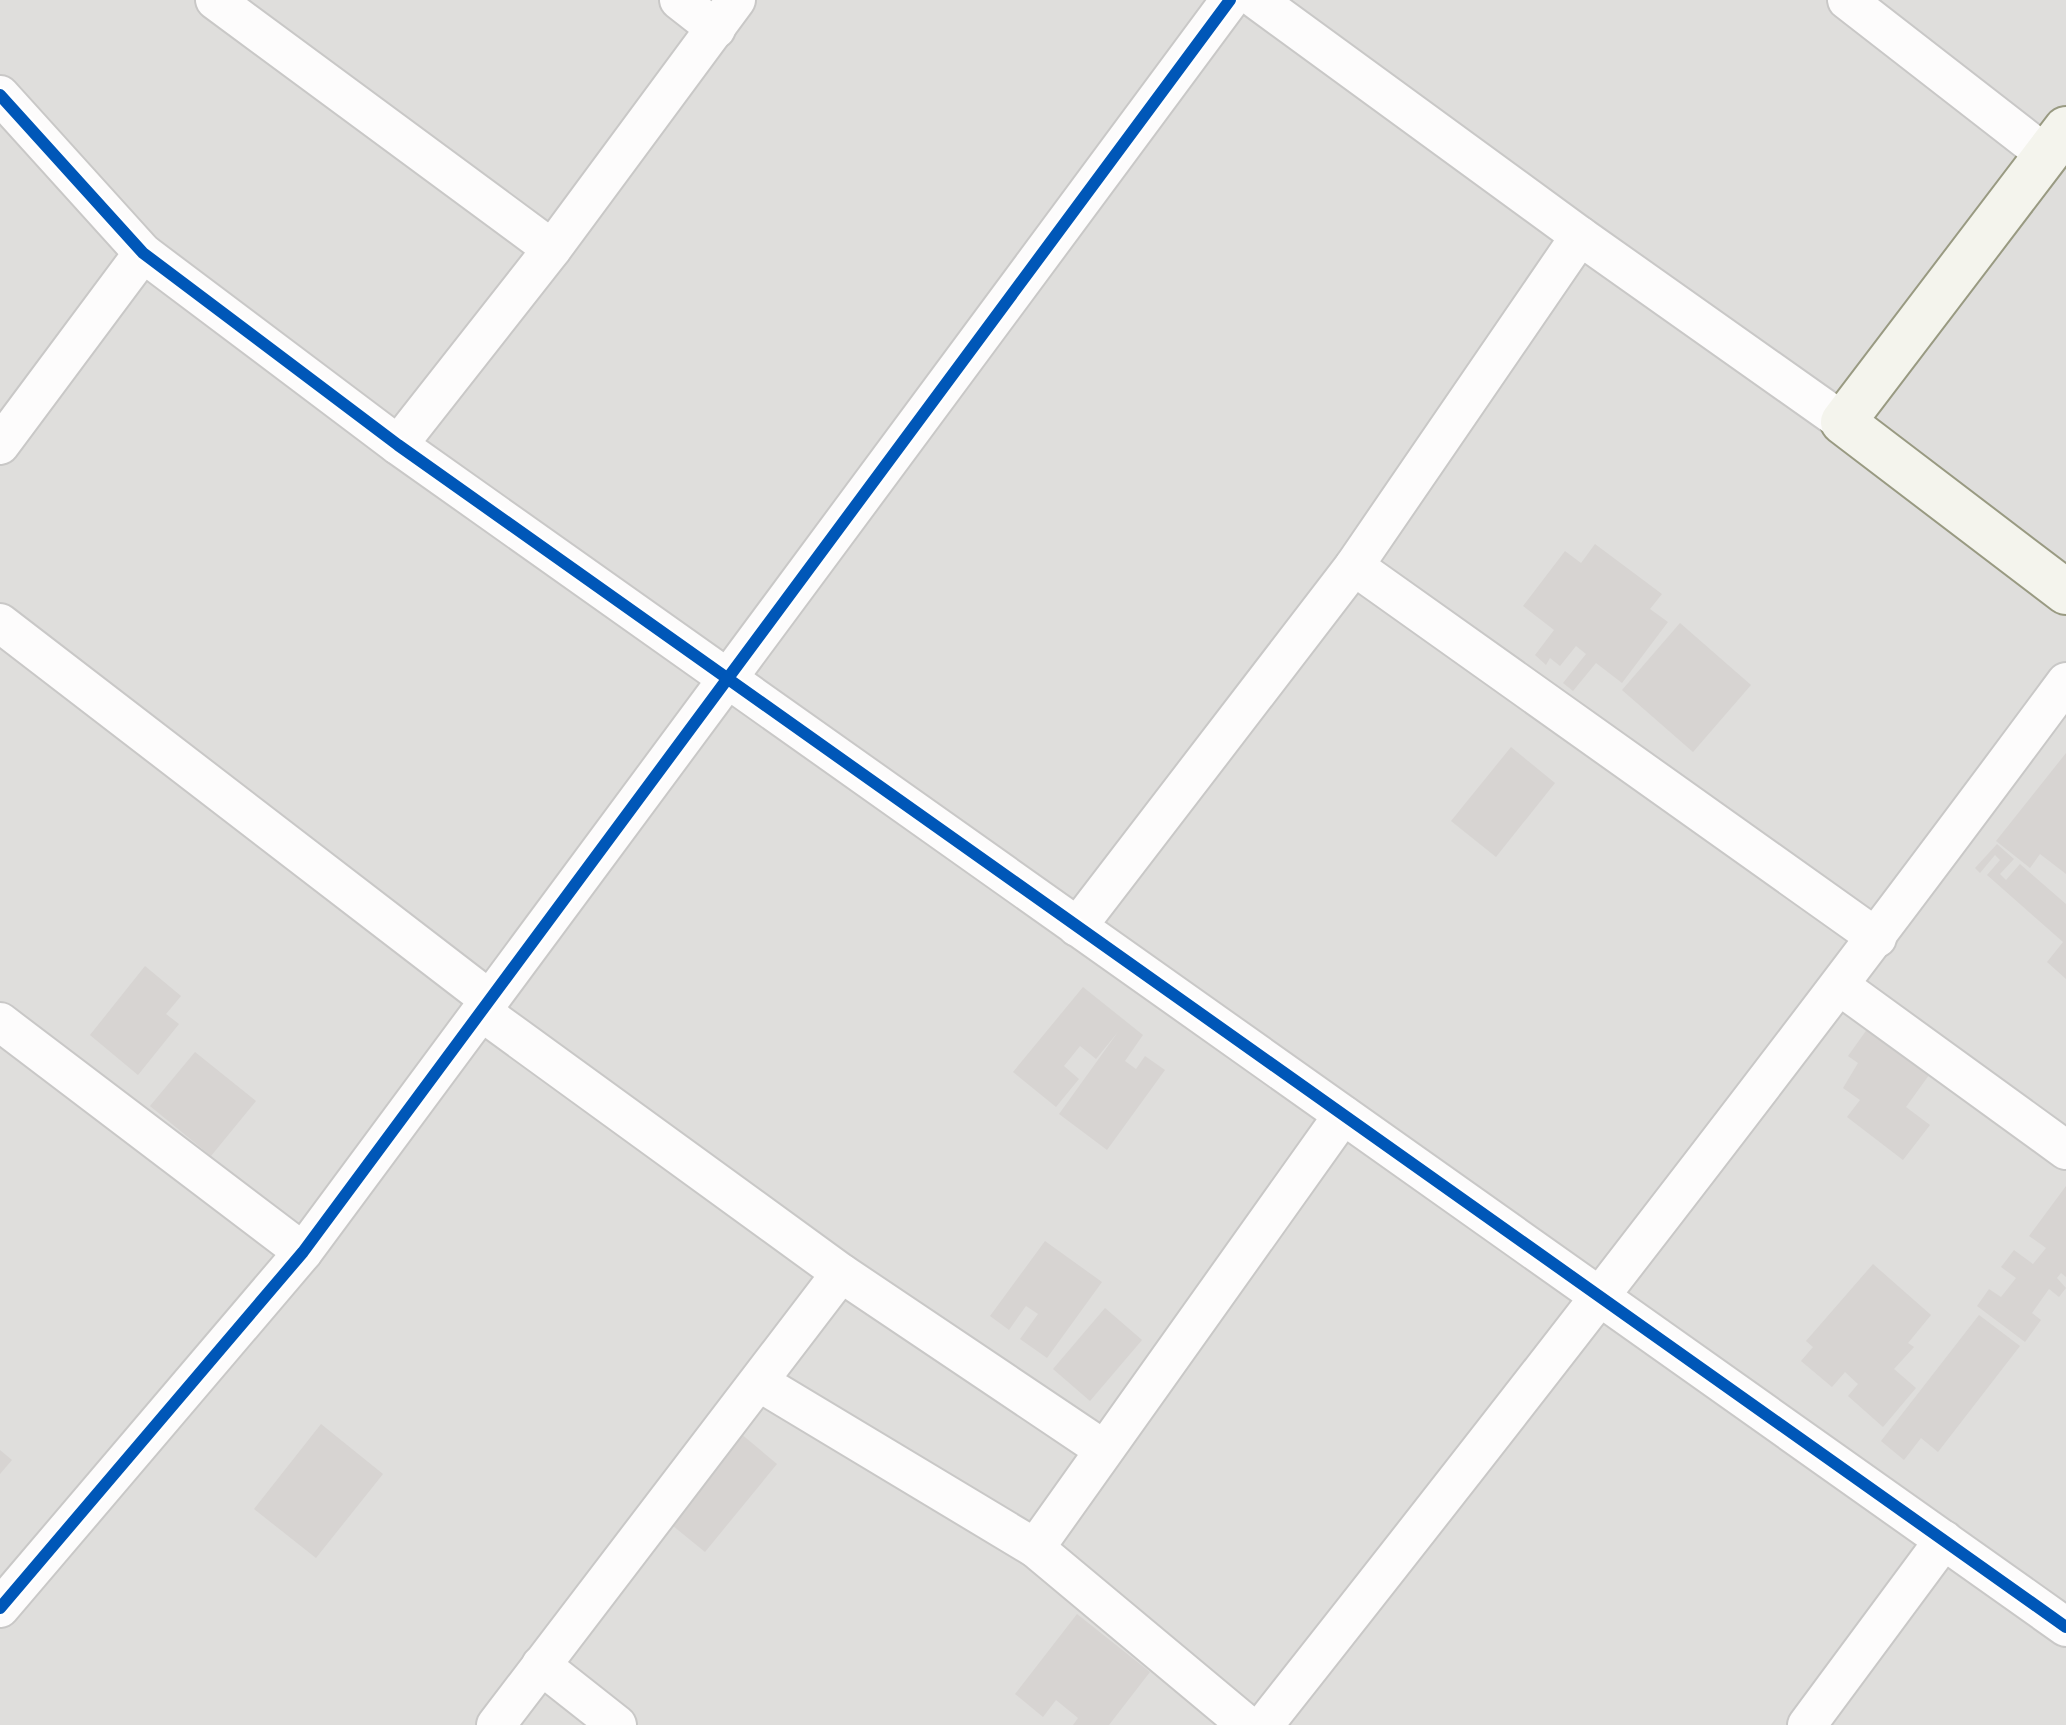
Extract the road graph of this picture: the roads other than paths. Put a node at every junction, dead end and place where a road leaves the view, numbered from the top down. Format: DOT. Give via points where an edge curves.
graph roads {
  1 [pos="215,0"];
  2 [pos="679,0"];
  3 [pos="1230,0"];
  4 [pos="1257,0"];
  5 [pos="1847,0"];
  6 [pos="726,14"];
  7 [pos="0,95"];
  8 [pos="2056,142"];
  9 [pos="1580,236"];
  10 [pos="552,249"];
  11 [pos="143,253"];
  12 [pos="1843,422"];
  13 [pos="0,445"];
  14 [pos="398,445"];
  15 [pos="1354,566"];
  16 [pos="2066,592"];
  17 [pos="0,623"];
  18 [pos="728,679"];
  19 [pos="2066,682"];
  20 [pos="1077,927"];
  21 [pos="1877,938"];
  22 [pos="1840,986"];
  23 [pos="486,1006"];
  24 [pos="0,1022"];
  25 [pos="1343,1115"];
  26 [pos="2066,1150"];
  27 [pos="303,1252"];
  28 [pos="841,1273"];
  29 [pos="1602,1298"];
  30 [pos="759,1382"];
  31 [pos="1103,1449"];
  32 [pos="1944,1540"];
  33 [pos="1035,1548"];
  34 [pos="0,1608"];
  35 [pos="2066,1627"];
  36 [pos="541,1665"];
  37 [pos="496,1725"];
  38 [pos="617,1725"];
  39 [pos="1247,1725"];
  40 [pos="1264,1725"];
  41 [pos="1807,1725"];
  1 -- 10 [label="street"];
  2 -- 6 [label="street"];
  3 -- 18 [label="street"];
  4 -- 9 [label="street"];
  5 -- 8 [label="street"];
  6 -- 10 [label="street"];
  7 -- 11 [label="street"];
  8 -- 12 [label="main road"];
  9 -- 12 [label="street"];
  9 -- 15 [label="street"];
  10 -- 14 [label="street"];
  11 -- 13 [label="street"];
  11 -- 14 [label="street"];
  12 -- 16 [label="main road"];
  14 -- 18 [label="street"];
  15 -- 20 [label="street"];
  15 -- 21 [label="street"];
  17 -- 23 [label="street"];
  18 -- 20 [label="street"];
  18 -- 23 [label="street"];
  19 -- 21 [label="street"];
  20 -- 25 [label="street"];
  21 -- 22 [label="street"];
  22 -- 26 [label="street"];
  22 -- 29 [label="street"];
  23 -- 27 [label="street"];
  23 -- 28 [label="street"];
  24 -- 27 [label="street"];
  25 -- 29 [label="street"];
  25 -- 31 [label="street"];
  27 -- 34 [label="street"];
  28 -- 30 [label="street"];
  28 -- 31 [label="street"];
  29 -- 32 [label="street"];
  29 -- 40 [label="street"];
  30 -- 33 [label="street"];
  30 -- 36 [label="street"];
  31 -- 33 [label="street"];
  32 -- 35 [label="street"];
  32 -- 41 [label="street"];
  33 -- 39 [label="street"];
  36 -- 37 [label="street"];
  36 -- 38 [label="street"];
}
